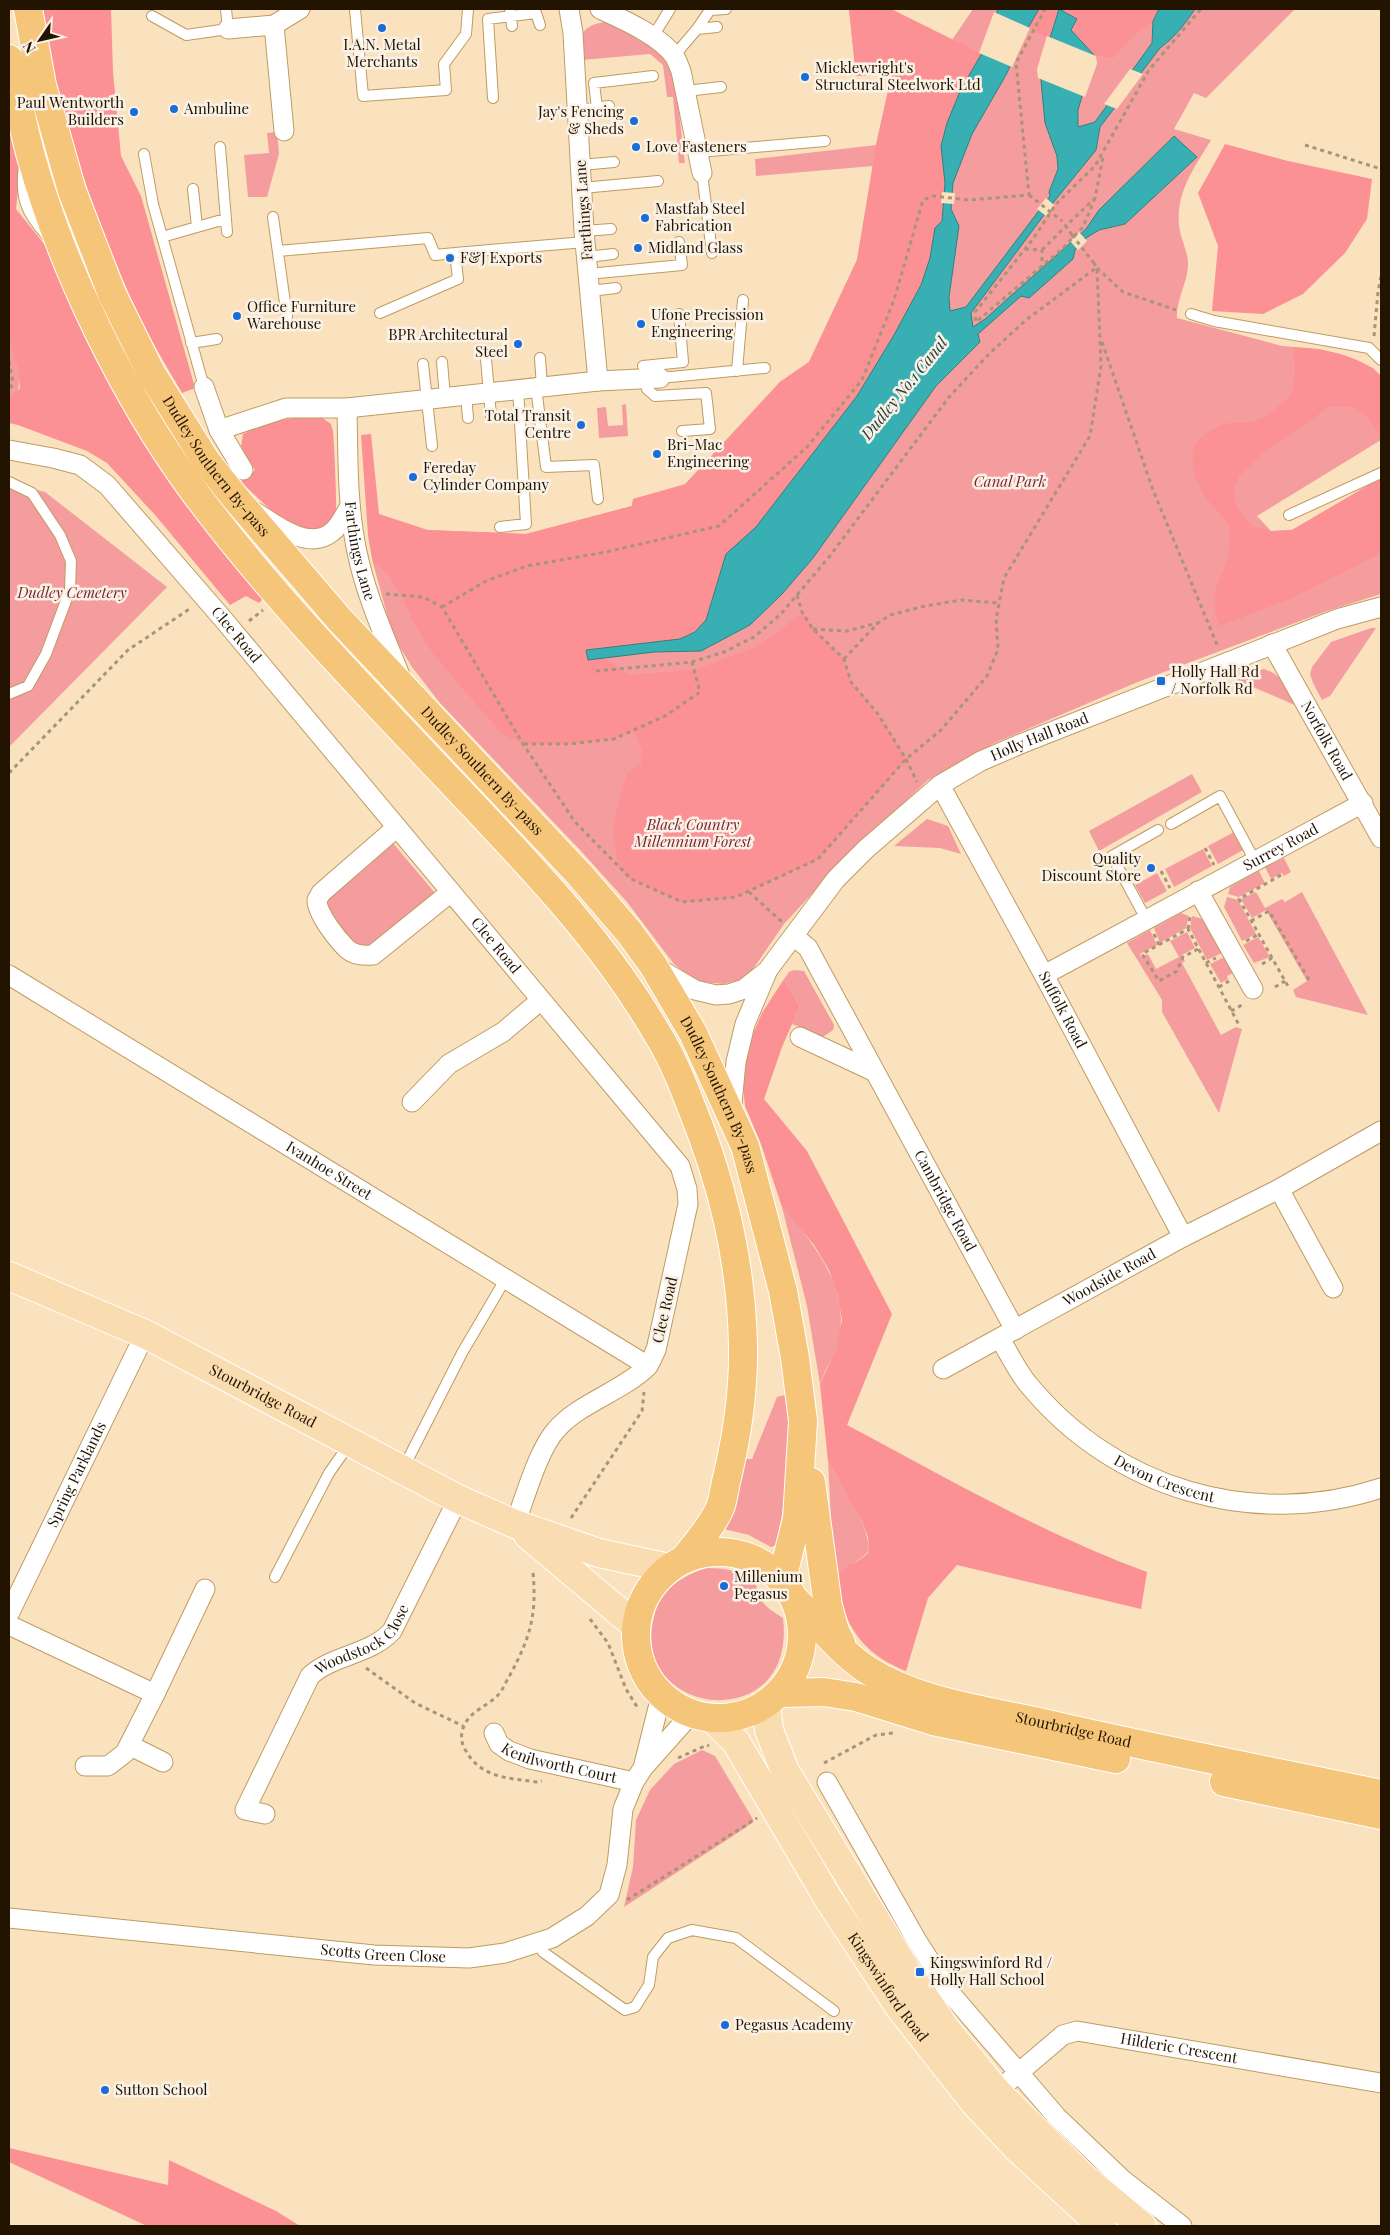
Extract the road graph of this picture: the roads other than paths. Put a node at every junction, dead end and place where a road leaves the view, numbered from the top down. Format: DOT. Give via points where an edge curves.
graph roads {
  1 [pos="28,9"];
  2 [pos="226,9"];
  3 [pos="355,9"];
  4 [pos="468,9"];
  5 [pos="569,9"];
  6 [pos="600,9"];
  7 [pos="670,9"];
  8 [pos="726,9"];
  9 [pos="295,10"];
  10 [pos="152,16"];
  11 [pos="511,17"];
  12 [pos="540,24"];
  13 [pos="274,25"];
  14 [pos="717,27"];
  15 [pos="697,29"];
  16 [pos="228,30"];
  17 [pos="652,38"];
  18 [pos="674,56"];
  19 [pos="9,59"];
  20 [pos="653,76"];
  21 [pos="721,87"];
  22 [pos="686,91"];
  23 [pos="493,98"];
  24 [pos="610,106"];
  25 [pos="596,108"];
  26 [pos="578,110"];
  27 [pos="284,131"];
  28 [pos="825,141"];
  29 [pos="220,147"];
  30 [pos="699,152"];
  31 [pos="144,154"];
  32 [pos="614,162"];
  33 [pos="581,165"];
  34 [pos="702,173"];
  35 [pos="658,181"];
  36 [pos="582,188"];
  37 [pos="193,190"];
  38 [pos="273,217"];
  39 [pos="225,219"];
  40 [pos="197,227"];
  41 [pos="611,229"];
  42 [pos="227,232"];
  43 [pos="162,237"];
  44 [pos="679,242"];
  45 [pos="278,251"];
  46 [pos="455,253"];
  47 [pos="712,253"];
  48 [pos="613,254"];
  49 [pos="587,259"];
  50 [pos="616,288"];
  51 [pos="744,300"];
  52 [pos="380,313"];
  53 [pos="679,314"];
  54 [pos="1191,314"];
  55 [pos="287,318"];
  56 [pos="217,339"];
  57 [pos="191,343"];
  58 [pos="540,358"];
  59 [pos="486,359"];
  60 [pos="1381,360"];
  61 [pos="442,362"];
  62 [pos="423,364"];
  63 [pos="766,368"];
  64 [pos="737,371"];
  65 [pos="647,372"];
  66 [pos="598,381"];
  67 [pos="204,387"];
  68 [pos="532,388"];
  69 [pos="489,392"];
  70 [pos="466,395"];
  71 [pos="445,397"];
  72 [pos="425,399"];
  73 [pos="346,408"];
  74 [pos="491,416"];
  75 [pos="468,418"];
  76 [pos="219,430"];
  77 [pos="682,431"];
  78 [pos="432,446"];
  79 [pos="9,450"];
  80 [pos="243,470"];
  81 [pos="1381,473"];
  82 [pos="9,482"];
  83 [pos="598,499"];
  84 [pos="237,500"];
  85 [pos="350,506"];
  86 [pos="1289,515"];
  87 [pos="500,527"];
  88 [pos="1381,607"];
  89 [pos="1272,644"];
  90 [pos="404,688"];
  91 [pos="9,694"];
  92 [pos="940,785"];
  93 [pos="1363,803"];
  94 [pos="1171,824"];
  95 [pos="397,827"];
  96 [pos="1158,830"];
  97 [pos="1381,838"];
  98 [pos="1255,861"];
  99 [pos="1198,891"];
  100 [pos="451,892"];
  101 [pos="1146,919"];
  102 [pos="794,936"];
  103 [pos="653,965"];
  104 [pos="767,971"];
  105 [pos="9,975"];
  106 [pos="1044,975"];
  107 [pos="1253,989"];
  108 [pos="541,1000"];
  109 [pos="800,1037"];
  110 [pos="875,1072"];
  111 [pos="412,1102"];
  112 [pos="731,1116"];
  113 [pos="1381,1132"];
  114 [pos="1279,1189"];
  115 [pos="1183,1237"];
  116 [pos="9,1276"];
  117 [pos="506,1278"];
  118 [pos="1333,1288"];
  119 [pos="145,1334"];
  120 [pos="1008,1334"];
  121 [pos="648,1366"];
  122 [pos="943,1370"];
  123 [pos="803,1421"];
  124 [pos="350,1442"];
  125 [pos="403,1470"];
  126 [pos="1381,1488"];
  127 [pos="458,1498"];
  128 [pos="515,1524"];
  129 [pos="677,1563"];
  130 [pos="275,1577"];
  131 [pos="205,1589"];
  132 [pos="789,1590"];
  133 [pos="9,1614"];
  134 [pos="9,1625"];
  135 [pos="636,1626"];
  136 [pos="850,1657"];
  137 [pos="155,1694"];
  138 [pos="773,1698"];
  139 [pos="652,1705"];
  140 [pos="702,1716"];
  141 [pos="494,1733"];
  142 [pos="131,1746"];
  143 [pos="163,1762"];
  144 [pos="85,1766"];
  145 [pos="638,1775"];
  146 [pos="821,1775"];
  147 [pos="1381,1794"];
  148 [pos="266,1814"];
  149 [pos="1381,1815"];
  150 [pos="855,1890"];
  151 [pos="9,1918"];
  152 [pos="917,1941"];
  153 [pos="537,1942"];
  154 [pos="834,2011"];
  155 [pos="1018,2073"];
  156 [pos="1381,2083"];
  157 [pos="998,2092"];
  158 [pos="1102,2226"];
  159 [pos="1142,2226"];
  160 [pos="1182,2226"];
  1 -- 84 [label="highway, Dudley Southern By-pass" via="42,84 72,191 112,294 151,373 206,461"];
  2 -- 16 [label="lane"];
  3 -- 4 [label="lane" via="363,96 446,90 444,64 466,34"];
  5 -- 26 [label="street, Farthings Lane"];
  6 -- 17 [label="street"];
  7 -- 17 [label="lane"];
  8 -- 15 [label="lane" via="710,10"];
  9 -- 13 [label="street"];
  10 -- 16 [label="lane" via="186,35"];
  11 -- 12 [label="lane" via="536,13"];
  11 -- 23 [label="lane" via="488,19"];
  13 -- 16 [label="street"];
  13 -- 27 [label="street"];
  14 -- 15 [label="lane"];
  15 -- 18 [label="lane"];
  17 -- 18 [label="street"];
  18 -- 22 [label="street"];
  19 -- 129 [label="highway, Dudley Southern By-pass" via="28,141 52,221 83,298 117,368 156,435 192,488 296,614 554,890 614,966 668,1054 711,1156 732,1237 742,1300 743,1375 734,1451 720,1508 704,1534"];
  20 -- 25 [label="lane" via="594,82"];
  21 -- 22 [label="lane"];
  22 -- 30 [label="street"];
  24 -- 25 [label="lane"];
  25 -- 26 [label="lane"];
  26 -- 33 [label="street, Farthings Lane"];
  28 -- 30 [label="lane"];
  29 -- 39 [label="lane"];
  30 -- 34 [label="street"];
  31 -- 43 [label="lane"];
  32 -- 33 [label="lane"];
  33 -- 36 [label="street, Farthings Lane"];
  34 -- 47 [label="lane"];
  35 -- 36 [label="lane"];
  36 -- 49 [label="street, Farthings Lane"];
  37 -- 40 [label="lane"];
  38 -- 45 [label="lane"];
  39 -- 40 [label="lane"];
  39 -- 42 [label="lane"];
  40 -- 43 [label="lane"];
  41 -- 49 [label="lane"];
  43 -- 57 [label="lane"];
  44 -- 49 [label="lane" via="682,265"];
  45 -- 46 [label="lane" via="428,238 435,255"];
  45 -- 55 [label="lane"];
  46 -- 49 [label="lane"];
  46 -- 52 [label="lane" via="458,279"];
  48 -- 49 [label="lane"];
  49 -- 50 [label="lane"];
  49 -- 66 [label="street, Farthings Lane"];
  51 -- 64 [label="lane"];
  53 -- 65 [label="lane" via="683,362"];
  54 -- 60 [label="lane" via="1214,321 1369,348"];
  56 -- 57 [label="lane"];
  57 -- 67 [label="lane"];
  58 -- 68 [label="lane"];
  59 -- 69 [label="lane"];
  61 -- 71 [label="lane"];
  62 -- 72 [label="lane"];
  63 -- 64 [label="lane"];
  64 -- 65 [label="lane"];
  65 -- 66 [label="street"];
  65 -- 77 [label="lane" via="647,389 655,396 706,393 710,429"];
  66 -- 68 [label="street"];
  67 -- 76 [label="street"];
  68 -- 69 [label="street"];
  68 -- 83 [label="lane" via="546,467 594,465"];
  68 -- 87 [label="lane" via="526,524"];
  69 -- 70 [label="street"];
  69 -- 74 [label="lane"];
  70 -- 71 [label="street"];
  70 -- 75 [label="lane"];
  71 -- 72 [label="street"];
  72 -- 73 [label="street"];
  72 -- 78 [label="lane"];
  73 -- 76 [label="street" via="286,408"];
  73 -- 85 [label="street, Farthings Lane"];
  76 -- 80 [label="street"];
  79 -- 95 [label="street, Clee Road" via="80,466 107,485"];
  81 -- 86 [label="lane"];
  82 -- 91 [label="lane" via="32,493 60,535 70,561 70,590 46,654 28,686"];
  84 -- 85 [label="street" via="287,533 313,539 334,531"];
  84 -- 90 [label="highway, Dudley Southern By-pass" via="334,613"];
  85 -- 90 [label="street, Farthings Lane" via="368,596"];
  88 -- 89 [label="street, Holly Hall Road" via="1337,619"];
  89 -- 92 [label="street, Holly Hall Road" via="1024,742 981,761"];
  89 -- 93 [label="street, Norfolk Road"];
  90 -- 103 [label="highway, Dudley Southern By-pass" via="580,875"];
  92 -- 102 [label="street, Holly Hall Road" via="836,879"];
  92 -- 106 [label="street, Suffolk Road"];
  93 -- 97 [label="street, Norfolk Road"];
  93 -- 98 [label="street, Surrey Road"];
  94 -- 98 [label="lane" via="1220,796"];
  95 -- 100 [label="street, Clee Road"];
  95 -- 100 [label="street" via="317,900 320,914 348,950 365,956 373,955"];
  96 -- 101 [label="lane" via="1112,856"];
  98 -- 99 [label="street, Surrey Road"];
  99 -- 101 [label="street, Surrey Road"];
  99 -- 107 [label="street"];
  100 -- 108 [label="street, Clee Road"];
  101 -- 106 [label="street, Surrey Road"];
  102 -- 104 [label="street, Holly Hall Road"];
  102 -- 110 [label="street, Cambridge Road" via="808,948"];
  103 -- 104 [label="street, Holly Hall Road" via="695,990 716,995 744,989"];
  103 -- 112 [label="highway, Dudley Southern By-pass" via="693,1033"];
  104 -- 112 [label="street, Holly Hall Road" via="745,1024 736,1062"];
  105 -- 117 [label="street, Ivanhoe Street"];
  106 -- 115 [label="street, Suffolk Road"];
  108 -- 111 [label="street" via="503,1032 449,1064"];
  108 -- 121 [label="street, Clee Road" via="680,1166 687,1189 688,1204 681,1240 656,1350"];
  109 -- 110 [label="street"];
  110 -- 120 [label="street, Cambridge Road"];
  112 -- 123 [label="highway, Dudley Southern By-pass" via="745,1146 784,1291"];
  113 -- 114 [label="street, Woodside Road"];
  114 -- 115 [label="street, Woodside Road"];
  114 -- 118 [label="street"];
  115 -- 120 [label="street, Woodside Road"];
  116 -- 119 [label="main road, Stourbridge Road"];
  117 -- 121 [label="street, Ivanhoe Street"];
  117 -- 125 [label="lane" via="476,1328"];
  119 -- 124 [label="main road, Stourbridge Road"];
  119 -- 133 [label="street, Spring Parklands"];
  120 -- 122 [label="street, Woodside Road"];
  120 -- 126 [label="street, Devon Crescent" via="1027,1383 1058,1416 1118,1463 1157,1481 1196,1494 1242,1503 1320,1502"];
  121 -- 128 [label="street" via="556,1429 545,1444"];
  123 -- 132 [label="highway, Dudley Southern By-pass"];
  123 -- 136 [label="highway" via="828,1606 836,1631"];
  124 -- 125 [label="main road, Stourbridge Road"];
  124 -- 130 [label="lane"];
  125 -- 127 [label="main road, Stourbridge Road"];
  127 -- 128 [label="main road, Stourbridge Road"];
  127 -- 148 [label="street, Woodstock Close" via="392,1631 378,1644 320,1667 310,1676 245,1810"];
  128 -- 129 [label="main road, Stourbridge Road" via="599,1553"];
  128 -- 135 [label="main road, Stourbridge Road"];
  129 -- 132 [label="highway" via="710,1552 737,1553 762,1563"];
  129 -- 135 [label="highway" via="653,1583 641,1604"];
  131 -- 137 [label="street"];
  132 -- 136 [label="highway, Stourbridge Road"];
  132 -- 138 [label="highway" via="801,1625 802,1649 794,1672"];
  134 -- 137 [label="street"];
  135 -- 139 [label="highway" via="636,1646 649,1681"];
  136 -- 147 [label="highway, Stourbridge Road" via="882,1678 939,1699 1135,1744"];
  137 -- 142 [label="street"];
  138 -- 140 [label="highway" via="741,1716"];
  138 -- 149 [label="highway, Stourbridge Road" via="824,1692 856,1698 939,1722"];
  138 -- 150 [label="main road, Kingswinford Road" via="769,1730 784,1771"];
  139 -- 140 [label="highway" via="675,1707"];
  139 -- 145 [label="street, Scotts Green Close"];
  140 -- 145 [label="street, Scotts Green Close"];
  140 -- 158 [label="main road, Kingswinford Road" via="736,1742 829,1900 900,2008 974,2102 1016,2147"];
  141 -- 145 [label="street, Kenilworth Court" via="499,1744 530,1759 575,1769"];
  142 -- 143 [label="street"];
  142 -- 144 [label="street" via="108,1766"];
  145 -- 153 [label="street, Scotts Green Close" via="622,1809 617,1865 609,1895 587,1916 552,1938"];
  146 -- 152 [label="street, Kingswinford Road"];
  150 -- 152 [label="street, Kingswinford Road" via="882,1908"];
  150 -- 157 [label="main road, Kingswinford Road" via="946,2029"];
  151 -- 153 [label="street, Scotts Green Close" via="374,1955 469,1958 505,1953"];
  152 -- 155 [label="street, Kingswinford Road" via="950,1994"];
  153 -- 154 [label="lane" via="543,1952 625,2010 635,2007 649,1985 653,1957 668,1938 692,1930 736,1938"];
  155 -- 156 [label="street, Hilderic Crescent" via="1062,2035 1077,2031"];
  155 -- 157 [label="street, Hilderic Crescent"];
  155 -- 160 [label="street, Kingswinford Road" via="1057,2117 1124,2180"];
  157 -- 159 [label="main road, Kingswinford Road" via="1081,2175"];
}
